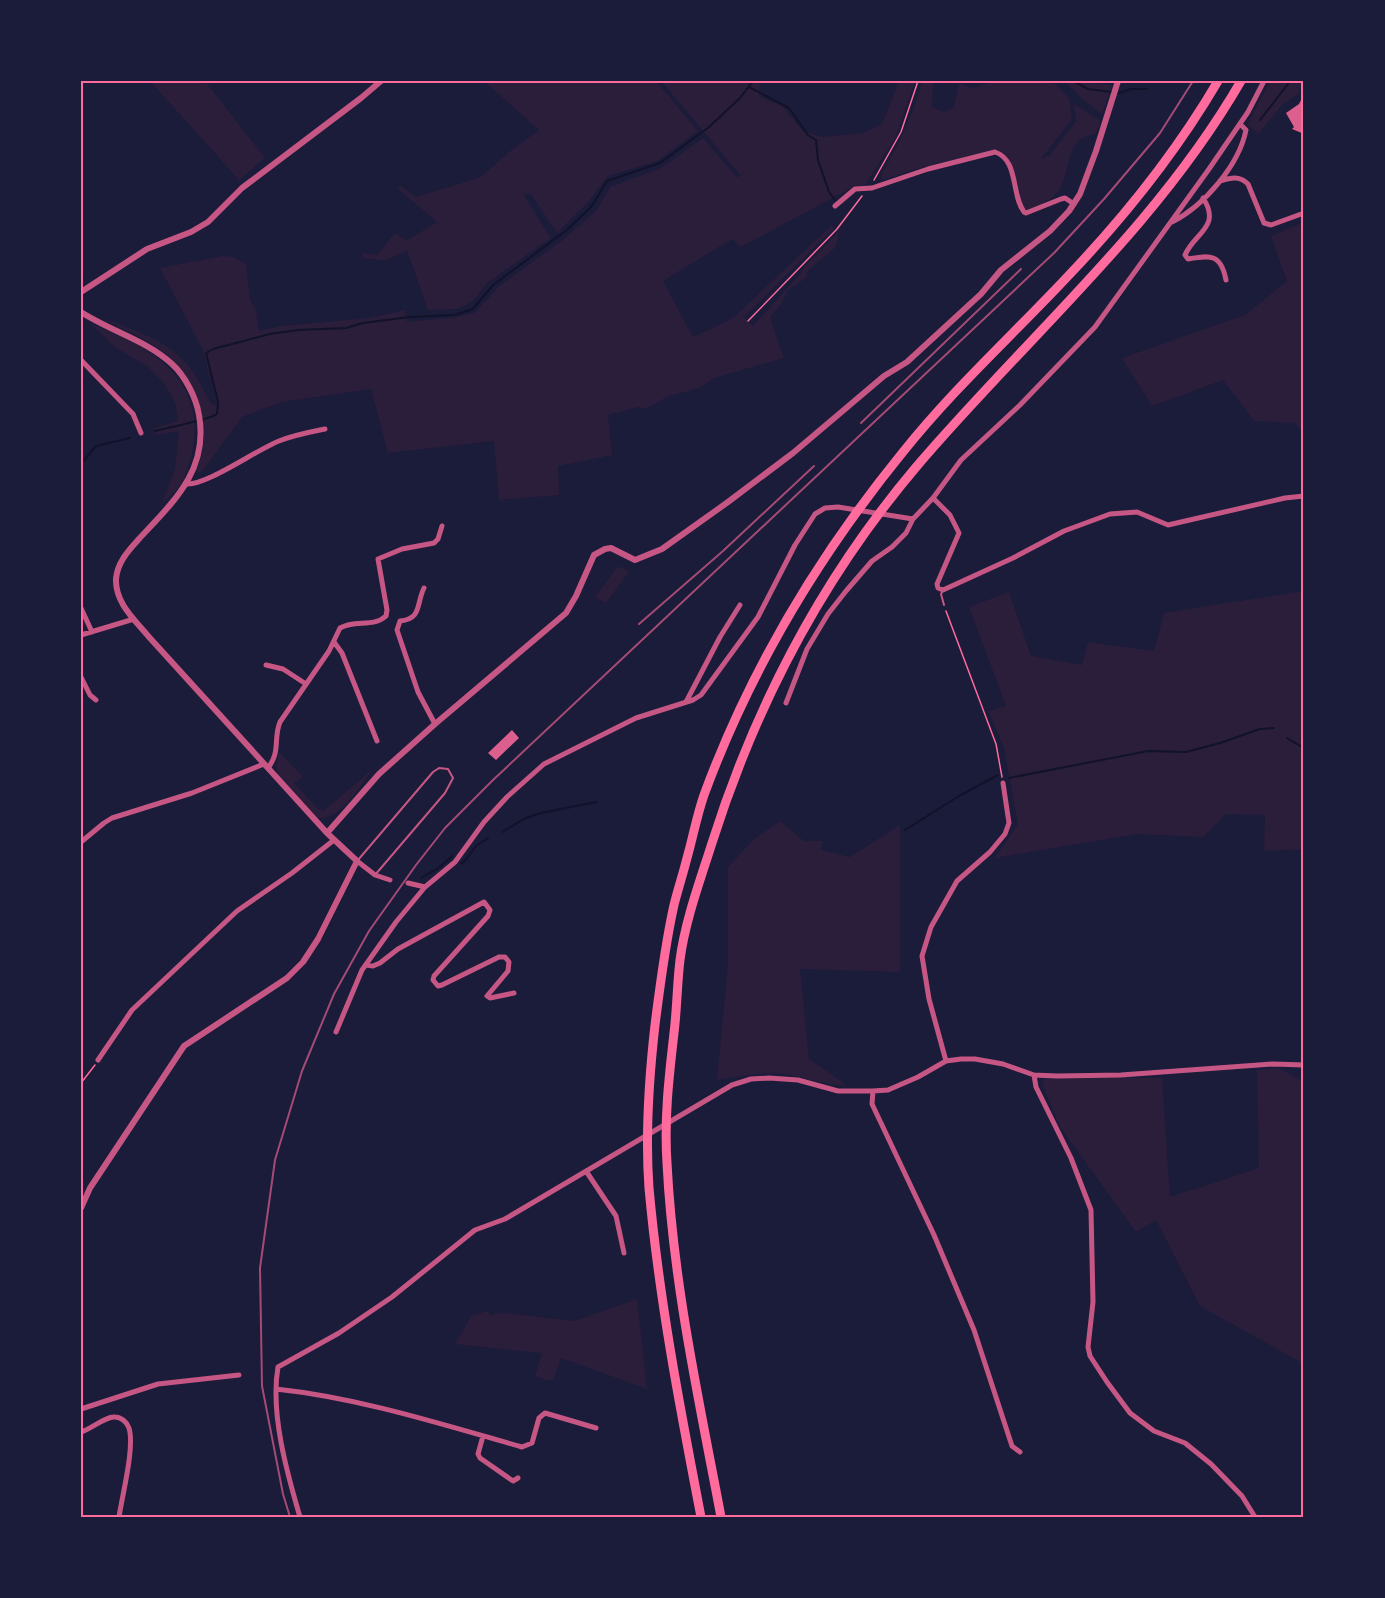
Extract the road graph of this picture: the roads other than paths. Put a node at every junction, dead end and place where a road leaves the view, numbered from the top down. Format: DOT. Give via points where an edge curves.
graph roads {
  1 [pos="381,81"];
  2 [pos="1118,81"];
  3 [pos="1218,81"];
  4 [pos="1241,81"];
  5 [pos="1264,81"];
  6 [pos="1240,124"];
  7 [pos="1219,182"];
  8 [pos="1203,198"];
  9 [pos="1074,204"];
  10 [pos="835,206"];
  11 [pos="1304,213"];
  12 [pos="1171,222"];
  13 [pos="1226,280"];
  14 [pos="81,292"];
  15 [pos="81,312"];
  16 [pos="81,360"];
  17 [pos="325,429"];
  18 [pos="141,433"];
  19 [pos="186,484"];
  20 [pos="1304,496"];
  21 [pos="933,498"];
  22 [pos="913,519"];
  23 [pos="442,526"];
  24 [pos="424,588"];
  25 [pos="943,590"];
  26 [pos="740,605"];
  27 [pos="944,605"];
  28 [pos="81,608"];
  29 [pos="134,619"];
  30 [pos="92,632"];
  31 [pos="81,635"];
  32 [pos="334,642"];
  33 [pos="266,665"];
  34 [pos="81,677"];
  35 [pos="306,684"];
  36 [pos="96,700"];
  37 [pos="686,702"];
  38 [pos="786,703"];
  39 [pos="435,724"];
  40 [pos="377,741"];
  41 [pos="266,766"];
  42 [pos="1003,783"];
  43 [pos="327,833"];
  44 [pos="334,840"];
  45 [pos="81,842"];
  46 [pos="357,861"];
  47 [pos="375,875"];
  48 [pos="390,880"];
  49 [pos="408,883"];
  50 [pos="425,887"];
  51 [pos="366,965"];
  52 [pos="514,993"];
  53 [pos="336,1032"];
  54 [pos="98,1060"];
  55 [pos="946,1061"];
  56 [pos="1304,1065"];
  57 [pos="1034,1075"];
  58 [pos="873,1091"];
  59 [pos="586,1172"];
  60 [pos="81,1208"];
  61 [pos="624,1253"];
  62 [pos="239,1375"];
  63 [pos="276,1389"];
  64 [pos="81,1408"];
  65 [pos="596,1428"];
  66 [pos="81,1432"];
  67 [pos="483,1436"];
  68 [pos="1020,1452"];
  69 [pos="518,1478"];
  70 [pos="119,1517"];
  71 [pos="300,1517"];
  72 [pos="701,1517"];
  73 [pos="721,1517"];
  74 [pos="1255,1517"];
  1 -- 14 [label="street" via="242,188 208,222 147,249"];
  2 -- 9 [label="street"];
  3 -- 72 [label="highway" via="1139,195 1071,273 960,385 855,515 770,647 726,738 702,800 665,950 650,1068 649,1114 649,1185 660,1289"];
  4 -- 73 [label="highway" via="1155,206 969,407 877,517 791,651 748,739 732,783 698,885 680,957 666,1111 678,1279"];
  5 -- 6 [label="street"];
  6 -- 7 [label="street" via="1246,130 1240,152"];
  6 -- 12 [label="street"];
  7 -- 8 [label="street"];
  7 -- 11 [label="street" via="1231,177 1244,180 1267,225"];
  8 -- 12 [label="street"];
  8 -- 13 [label="street" via="1209,206 1209,222 1185,255 1188,259 1216,259"];
  9 -- 10 [label="street" via="1065,198 1024,212 1008,163 995,152 867,189 855,189"];
  9 -- 39 [label="street" via="1050,231 1001,270 981,294 907,362 672,542 635,560 611,548 594,555 566,613"];
  12 -- 21 [label="street" via="1095,327 961,460"];
  15 -- 19 [label="street" via="149,347 174,365 192,394 201,428 199,456"];
  16 -- 18 [label="street" via="133,414"];
  17 -- 19 [label="street" via="279,441 208,479"];
  19 -- 29 [label="street" via="122,559 116,579 125,609"];
  20 -- 25 [label="street" via="1168,525 1137,512 1110,514 1064,531"];
  21 -- 22 [label="street"];
  21 -- 25 [label="street" via="950,515 959,533 937,584"];
  22 -- 37 [label="street" via="838,507 815,514 758,617 701,695"];
  22 -- 38 [label="street" via="906,533 872,561 828,614 807,649"];
  23 -- 32 [label="street" via="434,543 380,557 386,616 375,622 343,626"];
  24 -- 39 [label="street" via="415,616 400,621 397,630 418,692"];
  25 -- 27 [label="lane"];
  26 -- 37 [label="street"];
  28 -- 30 [label="street"];
  29 -- 30 [label="street"];
  29 -- 41 [label="street"];
  30 -- 31 [label="street"];
  32 -- 35 [label="street"];
  32 -- 40 [label="street"];
  33 -- 35 [label="street" via="283,669"];
  34 -- 36 [label="street"];
  35 -- 41 [label="street" via="280,722 277,751"];
  37 -- 50 [label="street" via="636,718 544,764 484,822 456,862"];
  39 -- 43 [label="street" via="379,774"];
  41 -- 43 [label="street"];
  41 -- 45 [label="street" via="112,818"];
  42 -- 55 [label="street" via="1009,823 1005,834 957,881 931,927 922,956"];
  43 -- 44 [label="street"];
  44 -- 46 [label="street"];
  44 -- 54 [label="street" via="237,911 132,1010"];
  46 -- 47 [label="street"];
  46 -- 47 [label="lane" via="433,772 448,769 453,778 445,793"];
  46 -- 60 [label="street" via="303,962 287,978 184,1046 90,1188"];
  47 -- 48 [label="street"];
  49 -- 50 [label="street"];
  50 -- 51 [label="street"];
  51 -- 52 [label="street" via="380,963 484,902 490,909 488,916 433,980 442,985 505,957 508,970 487,996"];
  51 -- 53 [label="street"];
  55 -- 57 [label="street" via="975,1059"];
  55 -- 58 [label="street" via="918,1077"];
  56 -- 57 [label="street" via="1121,1075"];
  57 -- 74 [label="street" via="1091,1210 1090,1356 1130,1413 1154,1431 1185,1443 1211,1464 1242,1496"];
  58 -- 59 [label="street" via="838,1091 798,1080 751,1079 732,1084"];
  58 -- 68 [label="street" via="872,1104 974,1330 1012,1446"];
  59 -- 61 [label="street" via="618,1221"];
  59 -- 63 [label="street" via="505,1219 475,1230 392,1297 278,1367"];
  62 -- 64 [label="street" via="149,1386"];
  63 -- 67 [label="street" via="316,1393"];
  63 -- 71 [label="street" via="281,1441"];
  65 -- 67 [label="street" via="545,1413 527,1446"];
  66 -- 70 [label="street" via="109,1417 127,1422 130,1444"];
  67 -- 69 [label="street" via="480,1458 513,1481"];
}
